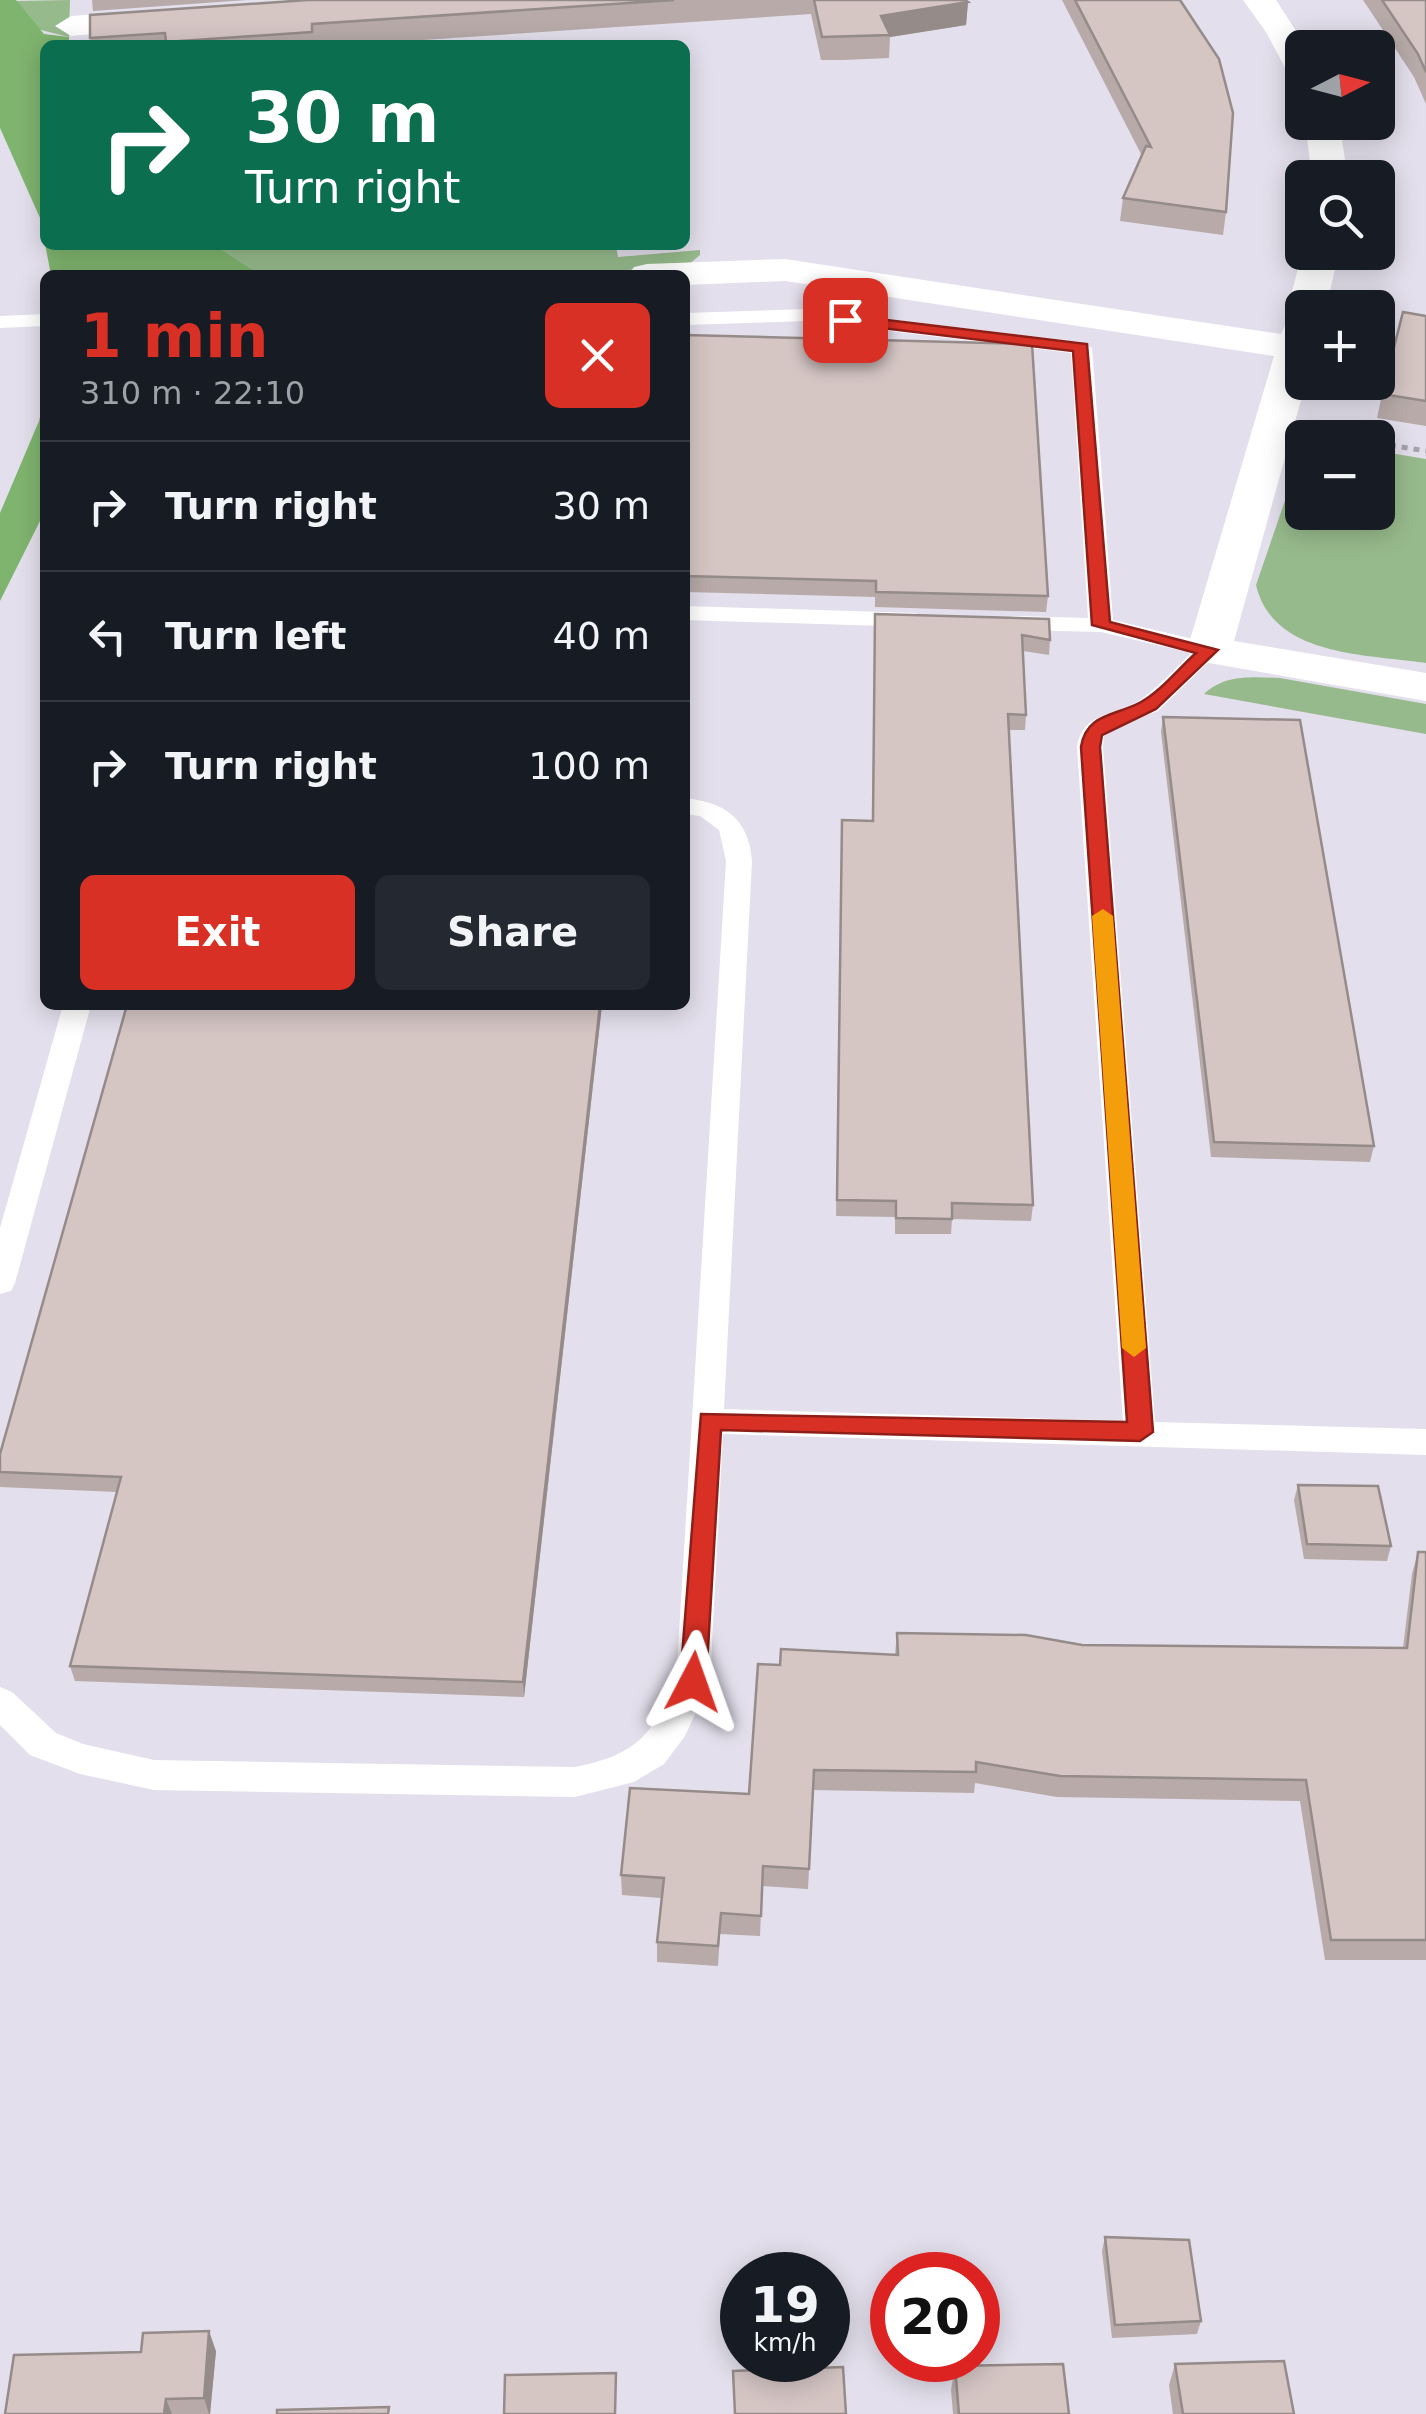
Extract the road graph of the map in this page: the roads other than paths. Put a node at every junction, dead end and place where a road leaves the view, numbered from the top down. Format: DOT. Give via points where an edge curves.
graph roads {
  1 [pos="1259,0"];
  2 [pos="207,16"];
  3 [pos="71,26"];
  4 [pos="1285,36"];
  5 [pos="690,273"];
  6 [pos="690,319"];
  7 [pos="40,320"];
  8 [pos="0,322"];
  9 [pos="1285,326"];
  10 [pos="1285,387"];
  11 [pos="690,613"];
  12 [pos="947,621"];
  13 [pos="985,622"];
  14 [pos="1101,625"];
  15 [pos="1209,650"];
  16 [pos="1426,687"];
  17 [pos="690,808"];
  18 [pos="76,1010"];
  19 [pos="0,1283"];
  20 [pos="710,1421"];
  21 [pos="1140,1432"];
  22 [pos="1426,1442"];
  23 [pos="0,1702"];
  1 -- 4 [label="street"];
  2 -- 3 [label="street"];
  5 -- 9 [label="street" via="785,270"];
  6 -- 14 [label="lane" via="806,316 1081,348"];
  7 -- 8 [label="lane"];
  10 -- 15 [label="street"];
  11 -- 12 [label="lane"];
  13 -- 14 [label="lane"];
  14 -- 15 [label="lane"];
  15 -- 16 [label="street"];
  15 -- 21 [label="lane" via="1150,706 1092,732 1090,747"];
  17 -- 20 [label="lane" via="732,822 739,842"];
  18 -- 19 [label="lane"];
  20 -- 21 [label="lane"];
  20 -- 23 [label="lane" via="693,1682 657,1750 624,1773 575,1782 154,1775 43,1744"];
  21 -- 22 [label="lane"];
}
